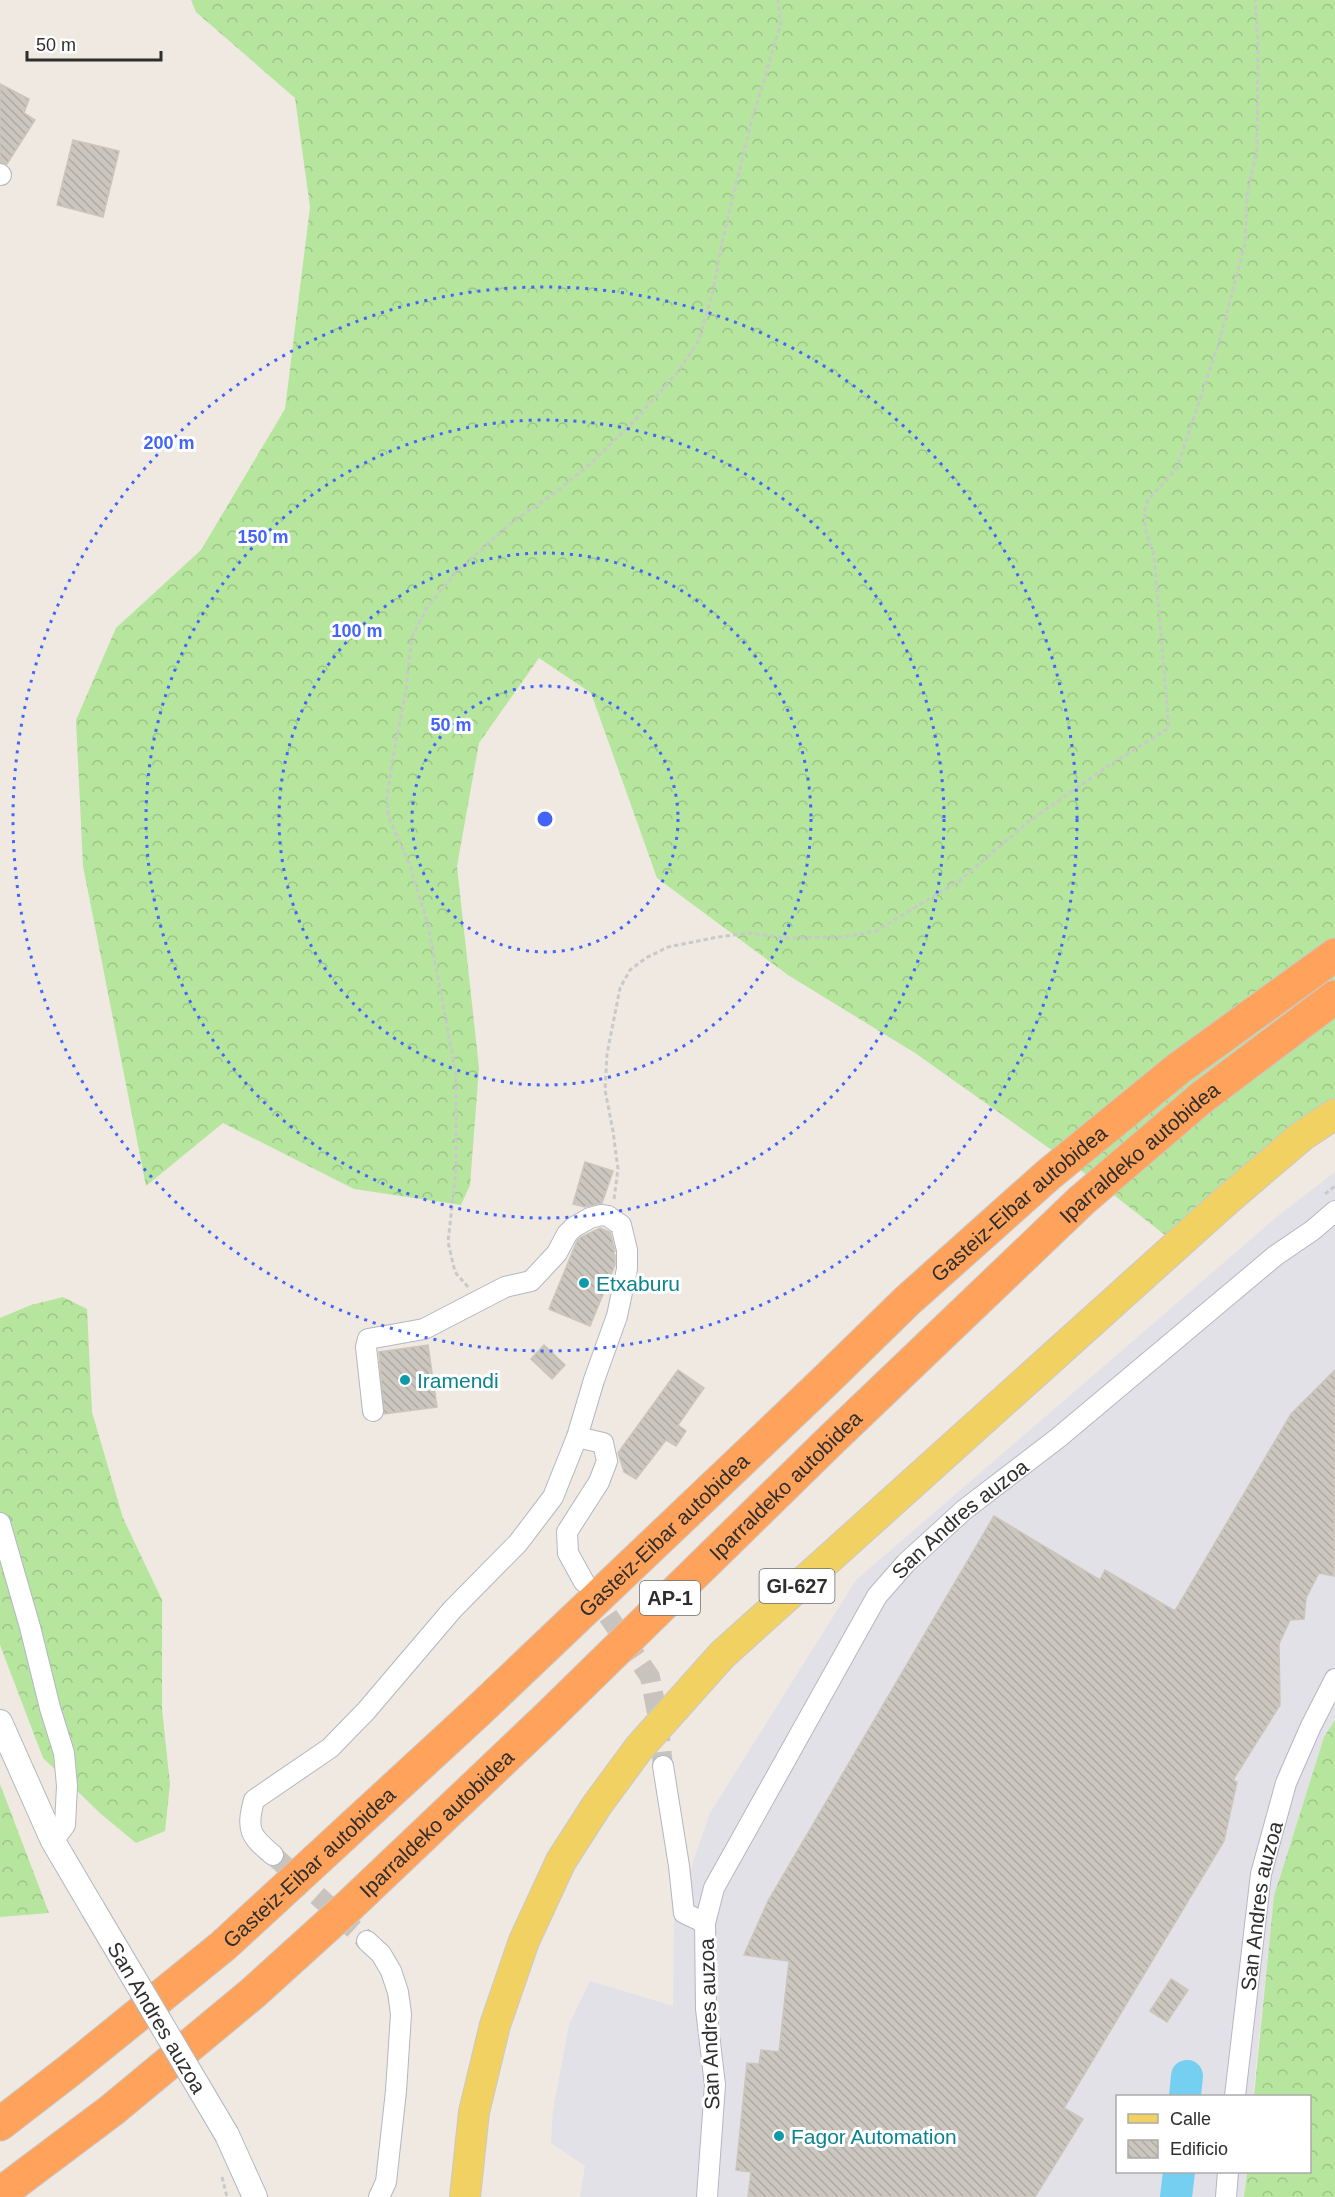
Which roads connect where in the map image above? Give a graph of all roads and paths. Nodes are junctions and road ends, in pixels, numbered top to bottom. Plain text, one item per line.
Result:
1 (778, 0) edge
2 (1255, 0) edge
3 (1335, 955) edge
4 (1335, 997) edge
5 (1335, 1114) edge
6 (1335, 1211) edge
7 (608, 1216) junction
8 (480, 1299) junction
9 (373, 1411) dead end
10 (578, 1437) junction
11 (0, 1523) edge
12 (584, 1582) tunnel mouth
13 (1335, 1679) edge
14 (0, 1722) edge
15 (663, 1766) tunnel mouth
16 (53, 1841) junction
17 (273, 1855) tunnel mouth
18 (705, 1923) junction
19 (367, 1941) tunnel mouth
20 (1235, 2095) edge
21 (0, 2124) edge
22 (1228, 2173) edge
23 (0, 2194) edge
24 (255, 2197) edge
25 (379, 2197) edge
26 (465, 2197) edge
27 (707, 2197) edge
28 (1226, 2197) edge

1 - 8 path
2 - 7 path
3 - 21 highway, Gasteiz-Eibar autobidea / AP-1
4 - 23 highway, Iparraldeko autobidea / AP-1
5 - 26 main road, GI-627
6 - 18 street, San Andres auzoa
7 - 8 street
7 - 10 street
8 - 9 street
10 - 12 street
10 - 17 street
11 - 16 street
13 - 20 street, San Andres auzoa
14 - 16 street, San Andres auzoa
15 - 18 street, San Andres auzoa
16 - 24 street, San Andres auzoa, bridge
18 - 27 street, San Andres auzoa
19 - 25 street
22 - 28 street

